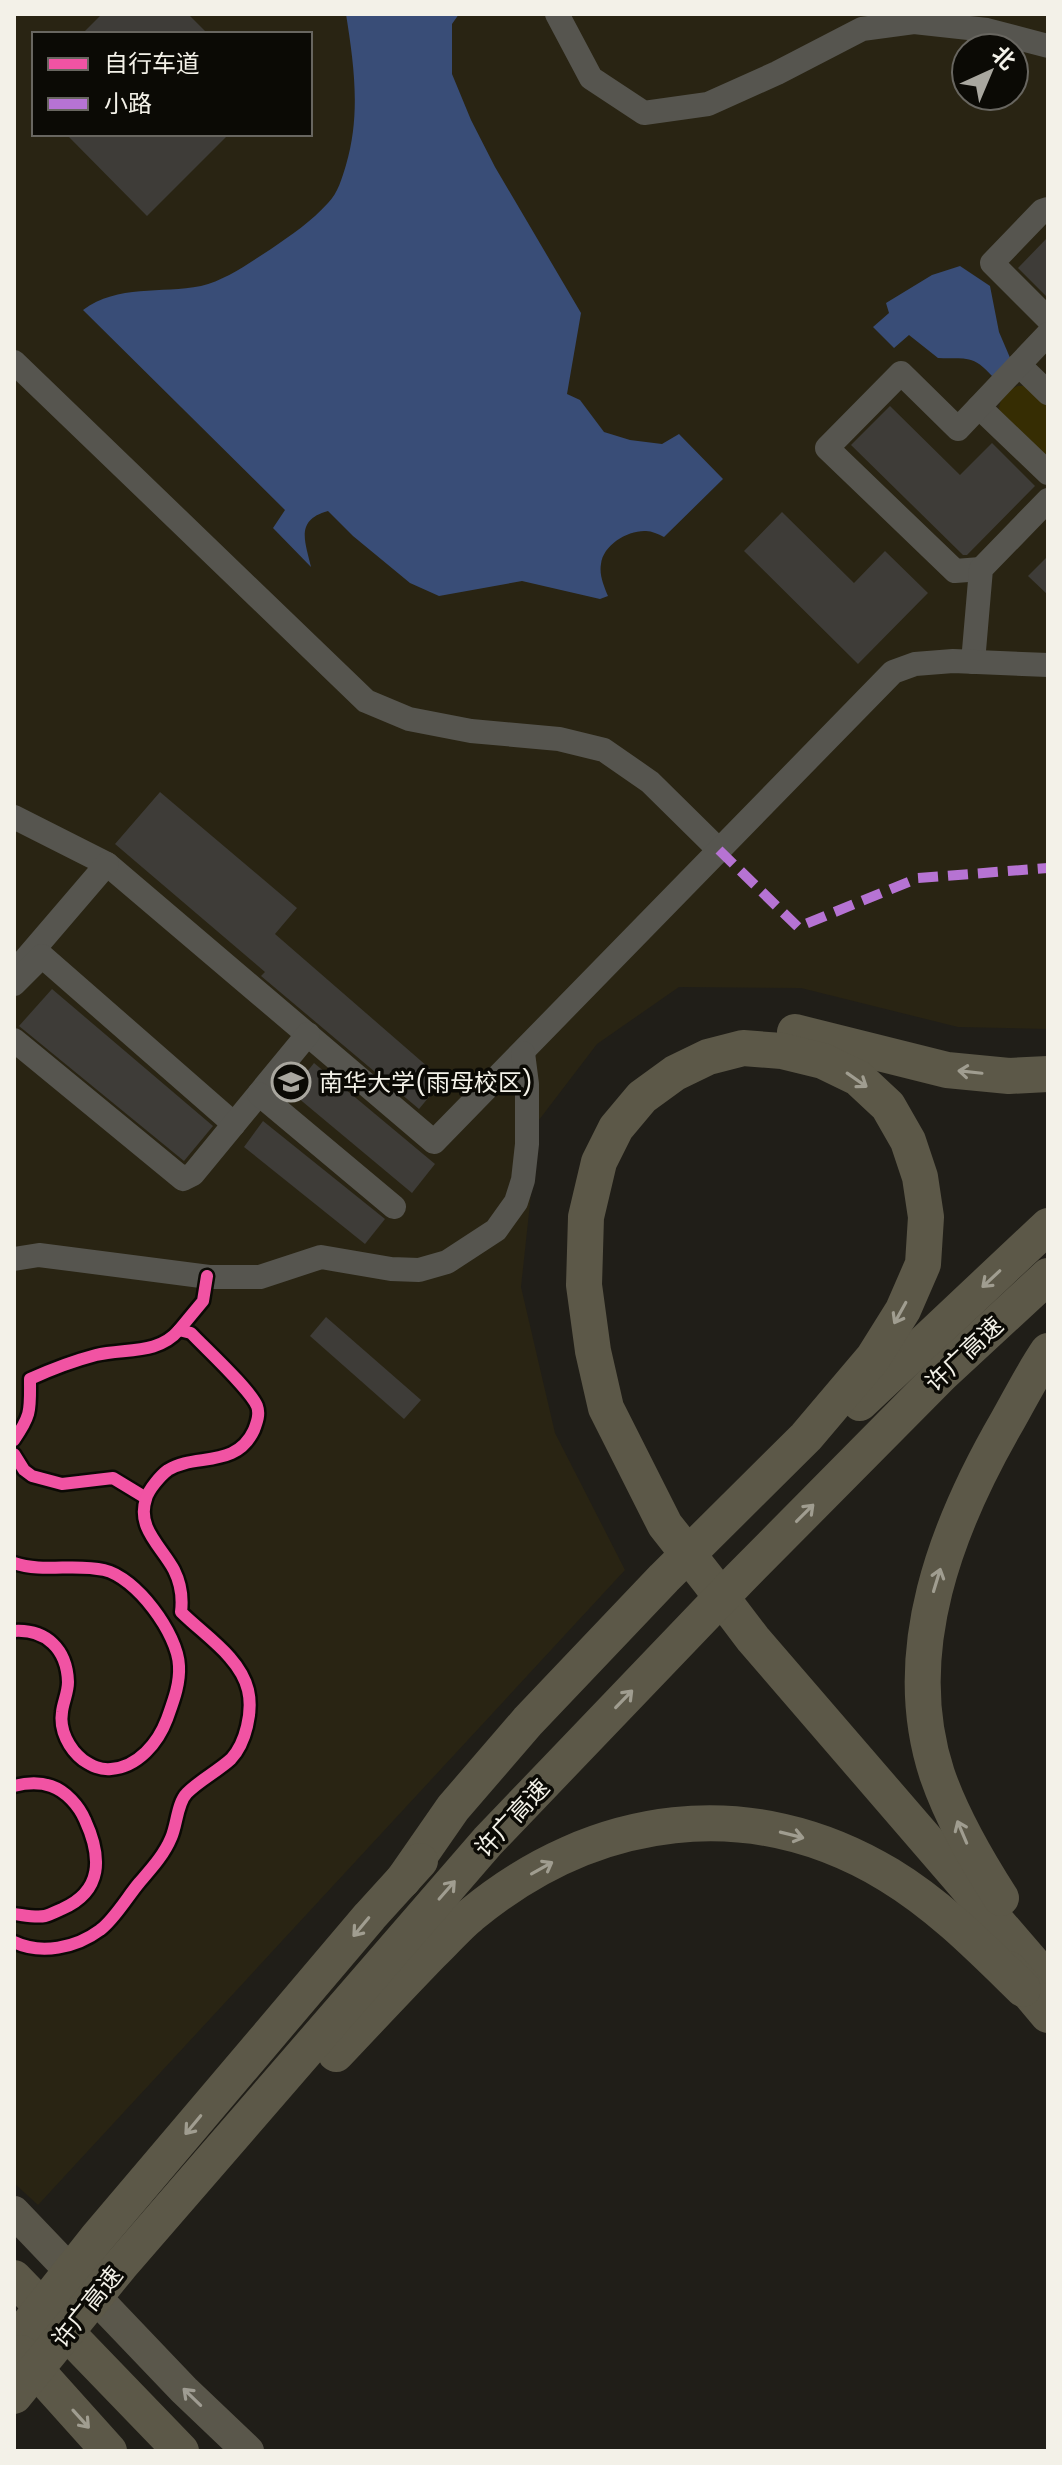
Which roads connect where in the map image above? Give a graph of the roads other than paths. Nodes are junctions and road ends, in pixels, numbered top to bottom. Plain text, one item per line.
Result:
1 (557, 14) edge
2 (1048, 46) edge
3 (1048, 209) edge
4 (1048, 319) edge
5 (1048, 334) edge
6 (14, 362) edge
7 (1019, 365) junction
8 (1048, 393) edge
9 (979, 407) junction
10 (1048, 473) edge
11 (1048, 500) edge
12 (981, 569) junction
13 (973, 662) junction
14 (1048, 665) edge
15 (14, 817) edge
16 (719, 850) junction
17 (107, 864) junction
18 (14, 971) edge
19 (14, 984) edge
20 (308, 1034) junction
21 (14, 1040) edge
22 (523, 1053) junction
23 (1048, 1074) edge
24 (259, 1094) junction
25 (234, 1124) junction
26 (394, 1207) dead end
27 (1048, 1226) edge
28 (14, 1259) edge
29 (1048, 1276) edge
30 (1048, 1351) edge
31 (659, 1531) junction
32 (403, 1880) junction
33 (1048, 1970) edge
34 (1045, 2000) edge
35 (14, 2212) edge
36 (126, 2272) junction
37 (14, 2278) edge
38 (14, 2345) edge
39 (14, 2396) edge
40 (14, 2420) edge
41 (109, 2451) edge
42 (181, 2451) edge
43 (248, 2451) edge

1 - 2 street
3 - 4 street
5 - 7 street
6 - 16 street
7 - 8 street
7 - 9 street
9 - 10 street
9 - 12 street
11 - 12 street
12 - 13 street
13 - 14 street
13 - 16 street
15 - 17 street
16 - 22 street
17 - 18 street
17 - 20 street
19 - 25 street
20 - 22 street
20 - 24 street
21 - 25 street
22 - 28 street
23 -> 31 highway
24 - 25 street
24 - 26 street
27 -> 32 highway, 许广高速
36 -> 29 highway, 许广高速
33 -> 30 highway
31 -> 32 highway
31 - 34 highway
32 -> 38 highway, 许广高速
36 -> 34 highway
43 -> 35 main road
36 - 39 highway, 许广高速
36 - 40 highway
37 - 42 highway
38 -> 41 highway

